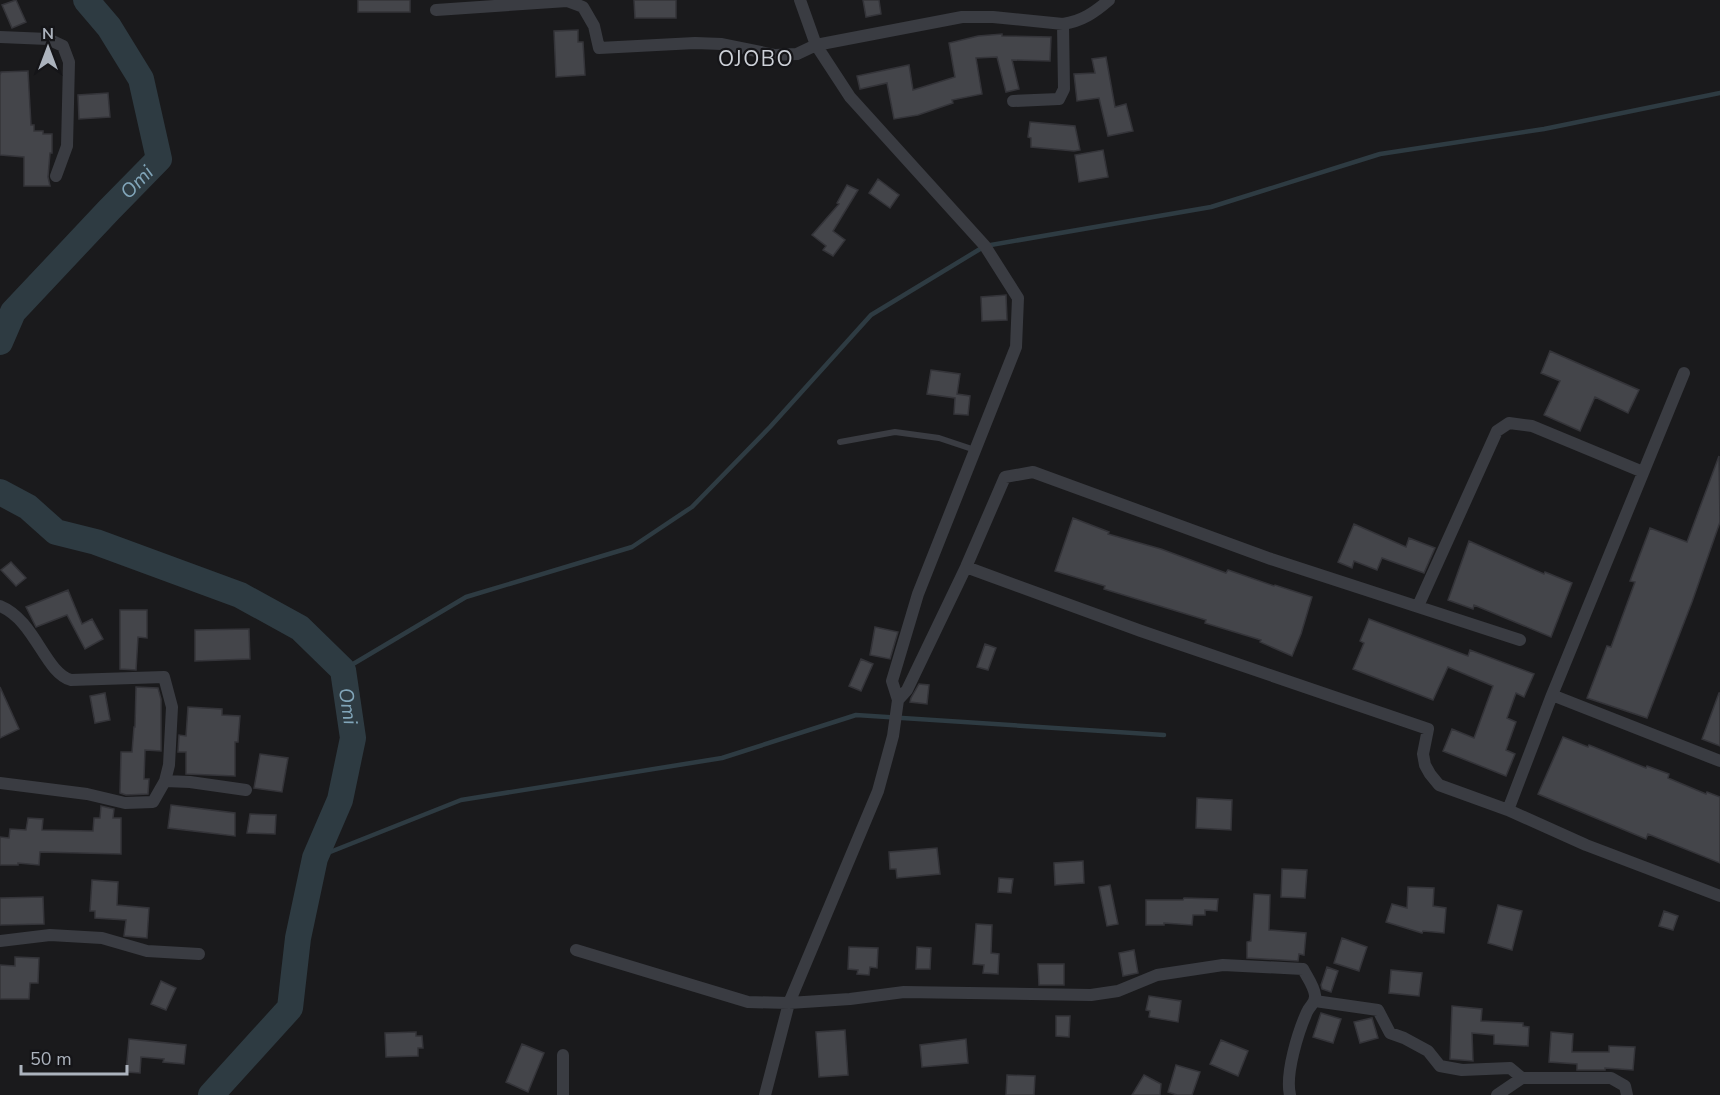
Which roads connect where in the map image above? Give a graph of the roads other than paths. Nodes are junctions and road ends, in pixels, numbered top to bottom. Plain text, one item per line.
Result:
1 (800, 0) edge
2 (1109, 0) edge
3 (436, 10) dead end
4 (1063, 24) junction
5 (0, 37) edge
6 (816, 45) junction
7 (1013, 101) dead end
8 (56, 176) dead end
9 (1684, 373) dead end
10 (840, 442) dead end
11 (975, 450) junction
12 (1643, 472) junction
13 (966, 567) junction
14 (0, 606) edge
15 (1418, 606) junction
16 (1520, 640) dead end
17 (1552, 695) junction
18 (898, 700) junction
19 (1720, 761) edge
20 (165, 781) junction
21 (0, 783) edge
22 (246, 790) dead end
23 (1508, 810) junction
24 (1720, 896) edge
25 (0, 941) edge
26 (576, 950) dead end
27 (199, 954) dead end
28 (1315, 1001) junction
29 (789, 1003) junction
30 (562, 1055) dead end
31 (1522, 1078) junction
32 (563, 1095) edge
33 (765, 1095) edge
34 (1290, 1095) edge
35 (1497, 1095) edge
36 (1628, 1095) edge

1 - 6 street
2 - 4 street
3 - 6 street
4 - 6 street
4 - 7 street
5 - 8 street
6 - 11 street
9 - 12 street
10 - 11 lane
11 - 18 street
12 - 15 street
12 - 17 street
13 - 15 street
13 - 18 street
13 - 23 street
14 - 20 street
15 - 16 street
17 - 19 street
17 - 23 street
18 - 29 street
20 - 21 street
20 - 22 street
23 - 24 street
25 - 27 street
26 - 29 street
28 - 29 street
28 - 31 street
28 - 34 street
29 - 33 street
30 - 32 street
31 - 35 street
31 - 36 street

